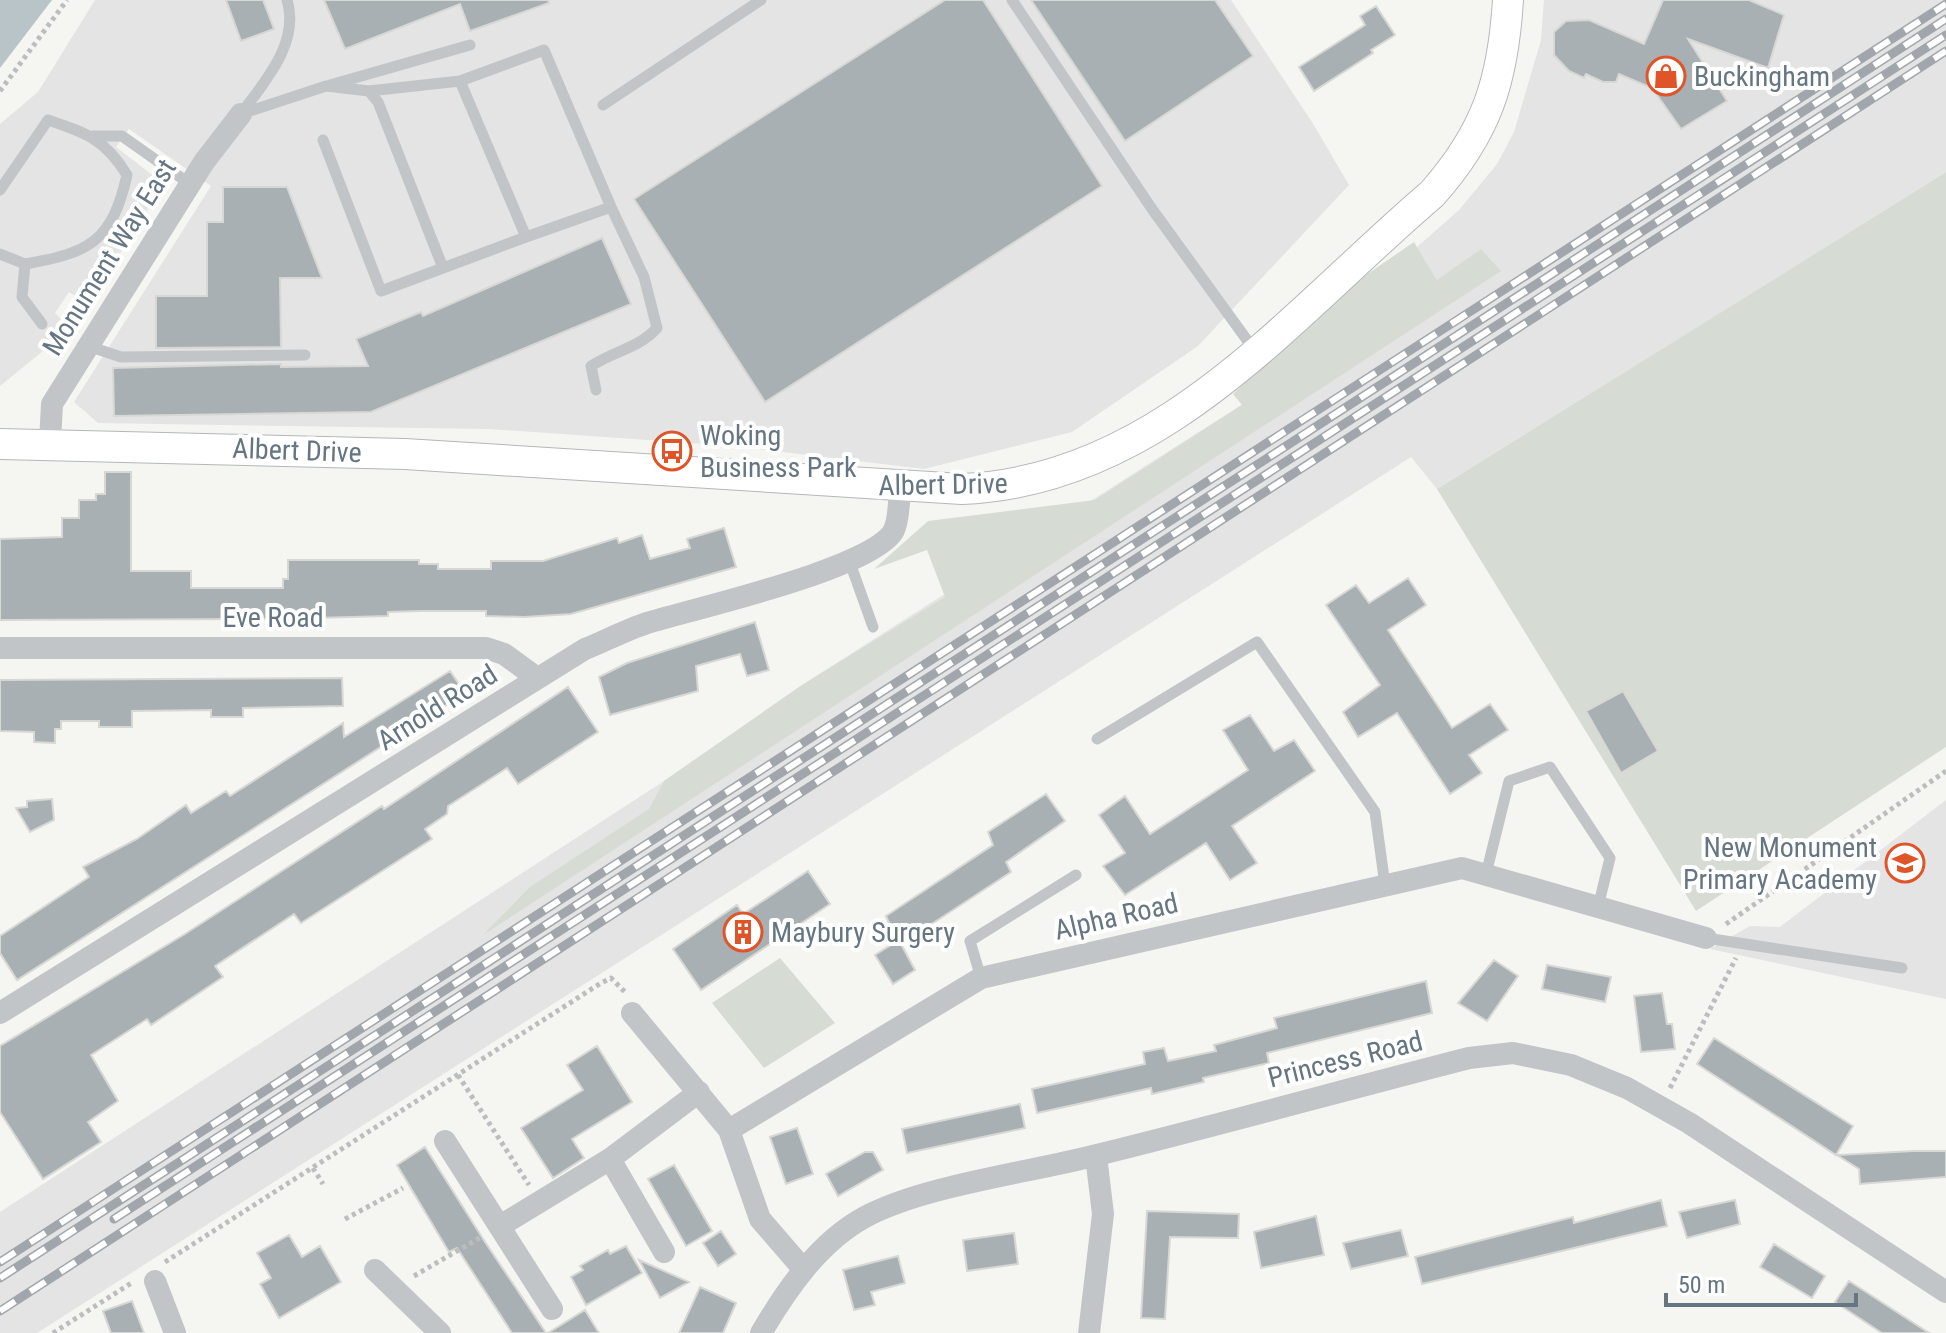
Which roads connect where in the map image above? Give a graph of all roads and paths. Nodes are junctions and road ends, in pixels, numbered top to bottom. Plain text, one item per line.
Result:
1 (67, 0) edge
2 (287, 0) edge
3 (761, 0) edge
4 (1012, 0) edge
5 (1508, 0) edge
6 (470, 45) dead end
7 (460, 81) junction
8 (326, 86) junction
9 (0, 91) edge
10 (369, 91) junction
11 (603, 105) dead end
12 (241, 114) junction
13 (93, 136) junction
14 (323, 140) dead end
15 (190, 184) junction
16 (0, 190) edge
17 (611, 207) junction
18 (526, 237) junction
19 (0, 254) edge
20 (25, 264) junction
21 (443, 268) junction
22 (42, 324) dead end
23 (88, 346) junction
24 (1258, 354) junction
25 (305, 355) dead end
26 (596, 390) dead end
27 (50, 442) junction
28 (0, 444) edge
29 (900, 488) junction
30 (849, 560) junction
31 (873, 627) dead end
32 (0, 648) edge
33 (537, 678) junction
34 (1097, 739) dead end
35 (1946, 771) edge
36 (1486, 874) junction
37 (1076, 875) dead end
38 (1385, 885) junction
39 (1598, 907) junction
40 (1706, 938) junction
41 (1737, 943) junction
42 (1902, 968) dead end
43 (981, 978) junction
44 (0, 1013) edge
45 (632, 1013) joint
46 (458, 1075) junction
47 (699, 1092) junction
48 (1661, 1107) junction
49 (729, 1130) junction
50 (445, 1141) dead end
51 (1096, 1156) junction
52 (610, 1159) junction
53 (312, 1168) junction
54 (323, 1184) dead end
55 (403, 1188) dead end
56 (540, 1203) junction
57 (345, 1219) dead end
58 (500, 1226) junction
59 (664, 1252) dead end
60 (375, 1270) dead end
61 (804, 1270) junction
62 (153, 1273) junction
63 (392, 1289) junction
64 (1946, 1292) edge
65 (552, 1309) dead end
66 (53, 1333) edge
67 (175, 1333) edge
68 (440, 1333) edge
69 (761, 1333) edge
70 (1089, 1333) edge

1 - 9 path
2 - 12 lane
3 - 11 lane
4 - 24 lane
5 - 24 street, Albert Drive
6 - 8 lane
7 - 10 lane
7 - 17 lane
7 - 18 lane
8 - 10 lane
8 - 12 lane
10 - 21 lane
12 - 15 street, Monument Way East
13 - 15 lane
13 - 16 lane
13 - 20 lane
14 - 21 lane
15 - 23 street, Monument Way East
17 - 18 lane
17 - 26 lane
18 - 21 lane
19 - 20 lane
20 - 22 lane
23 - 25 lane
23 - 27 street, Monument Way East
24 - 29 street, Albert Drive
27 - 28 street, Albert Drive
27 - 29 street, Albert Drive
29 - 30 street, Arnold Road
30 - 31 lane
30 - 33 street, Arnold Road
32 - 33 street, Eve Road
33 - 44 street, Arnold Road
34 - 38 lane
35 - 40 path
36 - 38 street, Alpha Road
36 - 39 street, Alpha Road
36 - 39 lane
37 - 43 lane
38 - 43 street, Alpha Road
39 - 40 street, Alpha Road
40 - 41 lane
41 - 42 lane
41 - 48 path
43 - 49 street, Alpha Road
45 - 46 path
45 - 47 street
46 - 53 path
46 - 56 path
47 - 49 street
47 - 52 street
48 - 51 street, Princess Road
48 - 64 street, Princess Road
49 - 61 street
50 - 58 street
51 - 61 street, Princess Road
51 - 70 street
52 - 56 street
52 - 59 street
53 - 54 path
53 - 62 path
55 - 57 path
56 - 58 street
58 - 63 path
58 - 65 street
60 - 63 street
61 - 69 street, Princess Road
62 - 66 path
62 - 67 street
63 - 68 street

